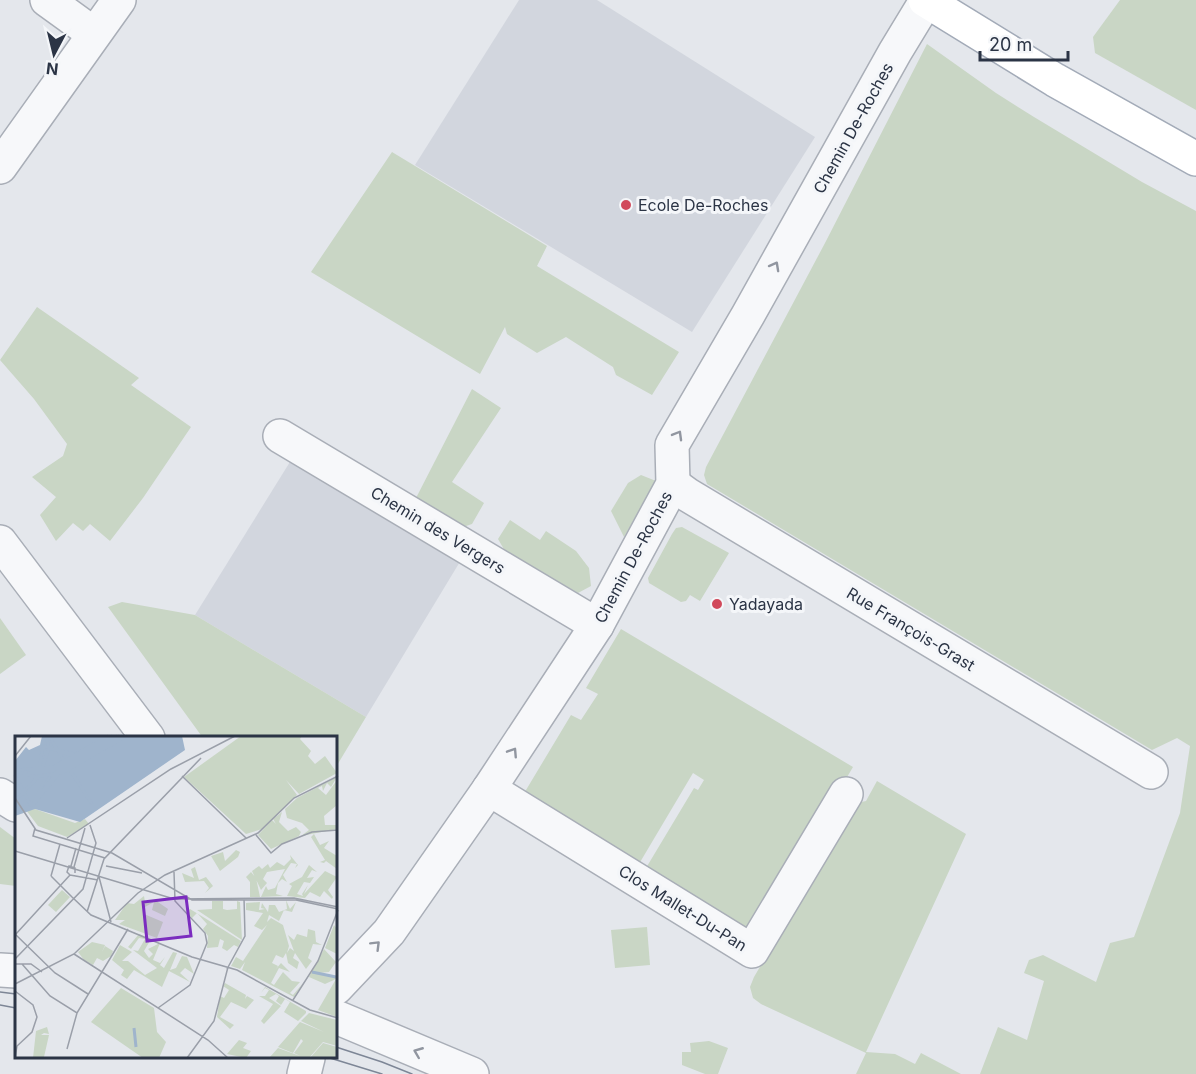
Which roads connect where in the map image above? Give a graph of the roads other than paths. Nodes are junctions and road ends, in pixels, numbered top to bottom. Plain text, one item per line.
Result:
1 (47, 0) edge
2 (119, 0) edge
3 (926, 0) edge
4 (94, 34) junction
5 (1196, 159) edge
6 (0, 167) edge
7 (280, 436) dead end
8 (673, 484) junction
9 (0, 542) edge
10 (597, 625) junction
11 (146, 736) edge
12 (1151, 772) dead end
13 (489, 789) junction
14 (846, 794) dead end
15 (0, 795) edge
16 (15, 805) edge
17 (0, 970) edge
18 (15, 971) edge
19 (338, 986) edge
20 (338, 1018) edge
21 (308, 1059) edge
22 (304, 1074) edge
23 (472, 1074) edge

1 - 4 street
2 - 4 street
3 - 5 main road
8 -> 3 street, Chemin De-Roches
4 - 6 street
7 - 10 street, Chemin des Vergers
8 - 10 street, Chemin De-Roches
8 - 12 street, Rue François-Grast
9 - 11 street
13 -> 10 street, Chemin De-Roches
13 - 14 street, Clos Mallet-Du-Pan
19 -> 13 street, Chemin De-Roches
15 - 16 street
17 - 18 street
23 -> 20 street
21 - 22 street

